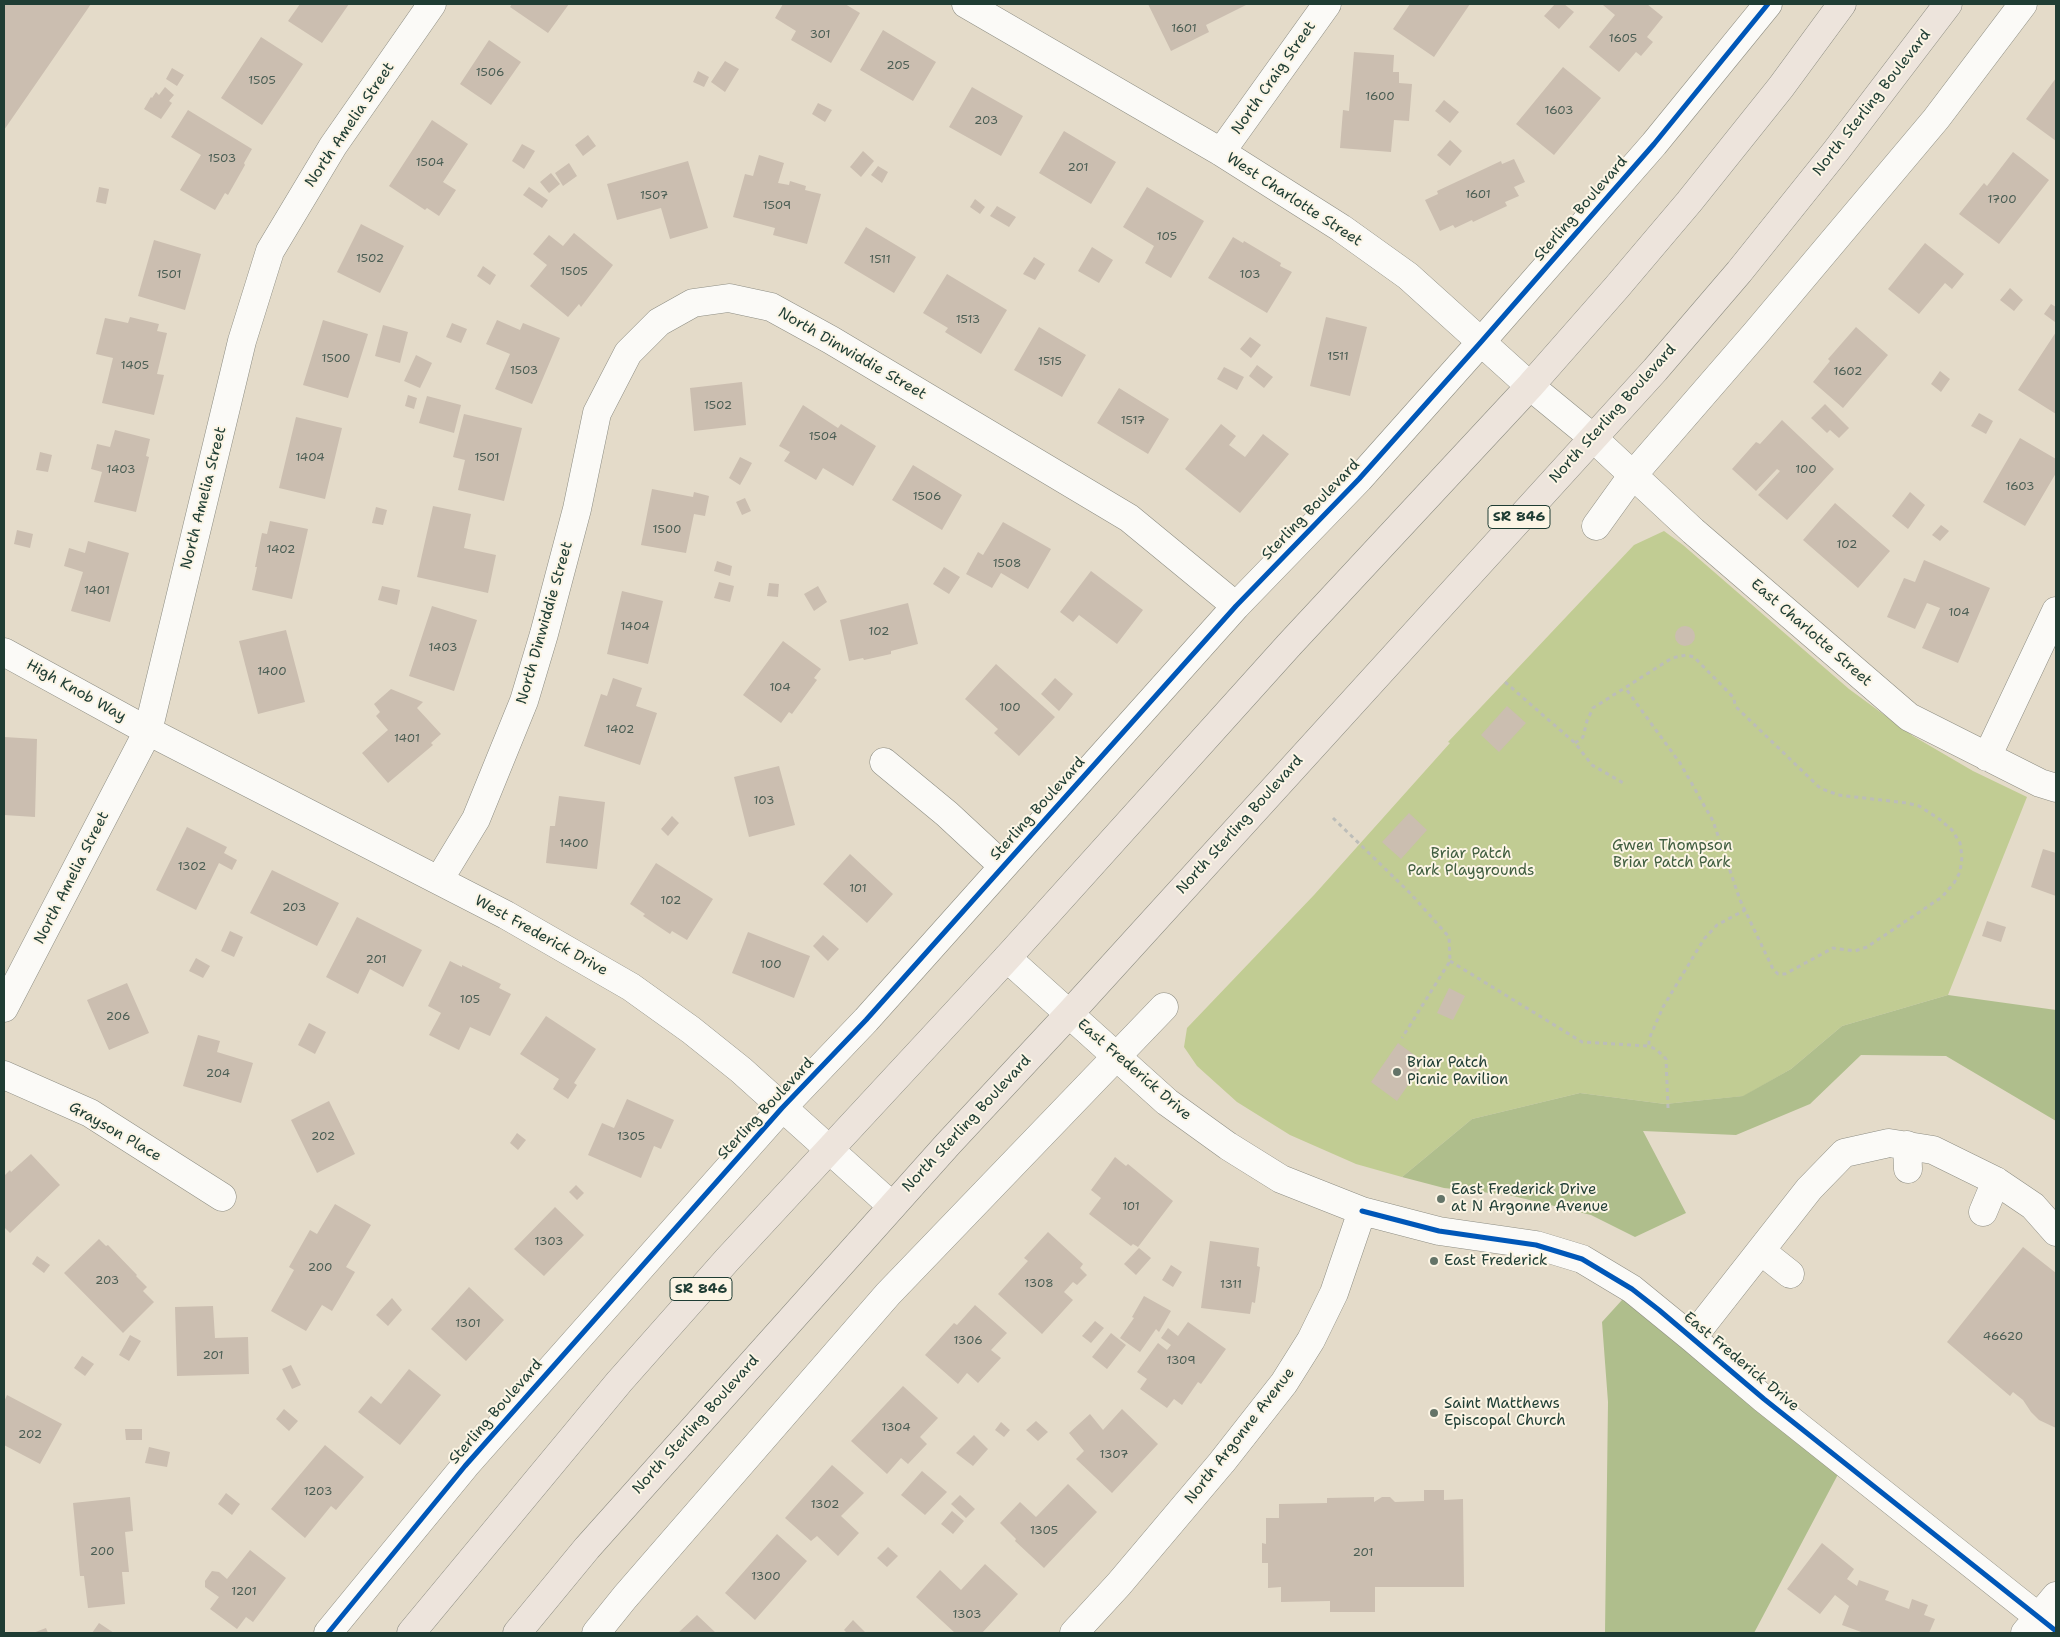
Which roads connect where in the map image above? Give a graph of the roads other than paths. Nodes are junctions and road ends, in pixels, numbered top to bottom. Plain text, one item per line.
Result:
1 (432, 4) edge
2 (966, 4) edge
3 (1327, 4) edge
4 (1768, 4) edge
5 (1842, 4) edge
6 (1948, 4) edge
7 (2023, 4) edge
8 (1221, 152) junction
9 (1481, 342) junction
10 (1530, 386) junction
11 (1592, 437) junction
12 (1632, 476) junction
13 (1596, 526) dead end
14 (1236, 606) junction
15 (2056, 611) edge
16 (4, 652) edge
17 (148, 731) junction
18 (1987, 757) junction
19 (884, 762) dead end
20 (2056, 788) edge
21 (1003, 866) junction
22 (439, 880) junction
23 (1007, 958) junction
24 (1164, 1007) dead end
25 (4, 1008) edge
26 (1070, 1013) junction
27 (1116, 1056) junction
28 (4, 1075) edge
29 (782, 1108) junction
30 (829, 1150) junction
31 (1996, 1181) junction
32 (222, 1197) dead end
33 (892, 1206) junction
34 (1362, 1212) junction
35 (1983, 1212) dead end
36 (2056, 1232) edge
37 (1761, 1251) junction
38 (1790, 1274) dead end
39 (1692, 1338) junction
40 (2056, 1596) edge
41 (2040, 1627) edge
42 (328, 1633) edge
43 (411, 1633) edge
44 (517, 1633) edge
45 (596, 1633) edge
46 (1074, 1633) edge

1 - 17 street, North Amelia Street
2 - 8 street, West Charlotte Street
3 - 8 street, North Craig Street
4 - 9 street, Sterling Boulevard
5 - 10 main road, SR 846
6 - 11 main road, North Sterling Boulevard / SR 846
7 - 12 street
8 - 9 street, West Charlotte Street
9 - 10 street, West Charlotte Street
9 - 14 street, Sterling Boulevard
10 - 11 street, West Charlotte Street
10 - 23 main road, SR 846
11 - 12 street, East Charlotte Street
11 - 26 main road, North Sterling Boulevard / SR 846
12 - 13 street
12 - 18 street, East Charlotte Street
14 - 21 street, Sterling Boulevard
14 - 22 street, North Dinwiddie Street
15 - 18 street
16 - 17 street, High Knob Way
17 - 22 street, West Frederick Drive
17 - 25 street, North Amelia Street
18 - 20 street, East Charlotte Street
19 - 21 street
21 - 29 street, Sterling Boulevard
22 - 29 street, West Frederick Drive
23 - 26 street, East Frederick Drive
23 - 30 main road, SR 846
24 - 27 street
26 - 27 street, East Frederick Drive
26 - 33 main road, North Sterling Boulevard / SR 846
27 - 34 street, East Frederick Drive
27 - 45 street
28 - 32 street, Grayson Place
29 - 30 street, West Frederick Drive
29 - 42 street, Sterling Boulevard
30 - 33 street, West Frederick Drive
30 - 43 main road, SR 846
31 - 35 street
31 - 36 street
31 - 37 street
33 - 44 main road, North Sterling Boulevard / SR 846
34 - 39 street, East Frederick Drive
34 - 46 street, North Argonne Avenue
37 - 38 street
37 - 39 street
39 - 41 street, East Frederick Drive
40 - 41 street

